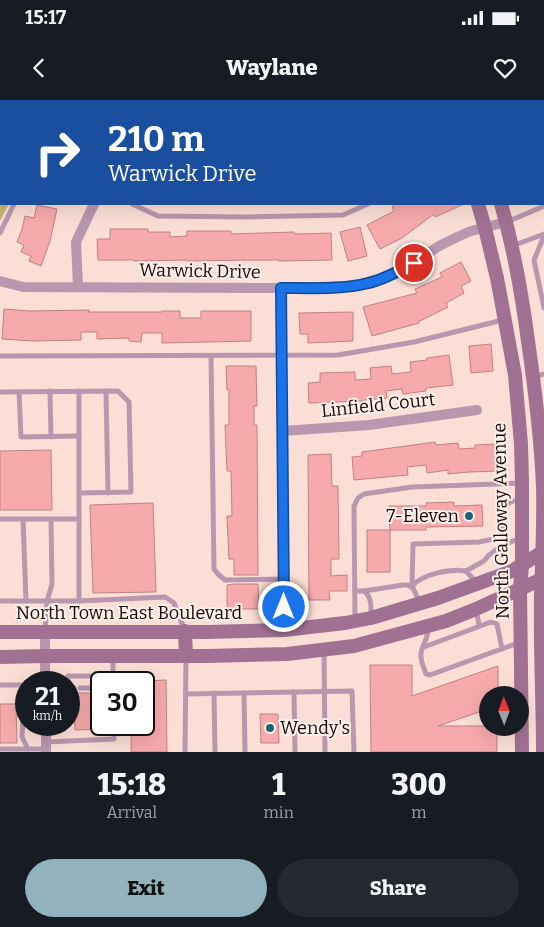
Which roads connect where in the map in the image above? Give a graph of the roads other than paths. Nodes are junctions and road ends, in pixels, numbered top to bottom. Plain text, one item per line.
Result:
1 (14, 205) edge
2 (94, 205) edge
3 (134, 205) edge
4 (366, 205) edge
5 (478, 205) edge
6 (501, 205) edge
7 (544, 206) edge
8 (506, 222) junction
9 (485, 228) junction
10 (0, 233) edge
11 (544, 235) edge
12 (512, 247) junction
13 (0, 281) edge
14 (78, 286) junction
15 (281, 288) junction
16 (544, 308) edge
17 (504, 320) junction
18 (0, 356) edge
19 (211, 356) junction
20 (282, 356) junction
21 (539, 376) edge
22 (515, 380) junction
23 (50, 391) junction
24 (78, 391) junction
25 (106, 391) junction
26 (0, 392) edge
27 (19, 392) junction
28 (477, 410) dead end
29 (283, 431) junction
30 (51, 436) junction
31 (79, 436) junction
32 (522, 484) junction
33 (79, 493) junction
34 (108, 493) junction
35 (522, 498) junction
36 (79, 518) junction
37 (0, 519) edge
38 (23, 519) junction
39 (51, 519) junction
40 (503, 537) junction
41 (522, 538) junction
42 (503, 545) junction
43 (544, 552) edge
44 (522, 566) junction
45 (466, 571) junction
46 (284, 579) junction
47 (543, 579) edge
48 (478, 584) junction
49 (412, 586) junction
50 (520, 588) junction
51 (354, 591) junction
52 (364, 591) junction
53 (0, 601) edge
54 (26, 601) junction
55 (47, 601) junction
56 (79, 601) junction
57 (420, 604) junction
58 (476, 609) junction
59 (543, 609) edge
60 (371, 618) junction
61 (355, 621) junction
62 (479, 625) junction
63 (426, 626) junction
64 (284, 630) junction
65 (186, 631) junction
66 (0, 632) edge
67 (45, 632) junction
68 (377, 640) junction
69 (521, 642) junction
70 (424, 647) junction
71 (502, 649) junction
72 (324, 650) junction
73 (45, 656) junction
74 (113, 656) junction
75 (186, 656) junction
76 (0, 657) edge
77 (46, 671) edge
78 (113, 671) edge
79 (543, 677) edge
80 (0, 685) edge
81 (15, 685) edge
82 (80, 688) dead end
83 (90, 688) edge
84 (324, 691) junction
85 (294, 692) junction
86 (214, 693) junction
87 (244, 693) junction
88 (186, 694) junction
89 (22, 736) edge
90 (114, 736) edge
91 (46, 747) edge
92 (28, 749) junction
93 (0, 750) edge
94 (185, 752) edge
95 (215, 752) edge
96 (245, 752) edge
97 (295, 752) edge
98 (325, 752) edge
99 (354, 752) edge
100 (522, 752) edge
101 (543, 752) edge

1 - 10 lane
2 - 14 street
3 - 4 lane
5 - 9 main road, North Galloway Avenue
6 - 8 main road
7 - 8 lane
8 - 9 street, Warwick Drive
8 - 12 main road
9 - 15 street, Warwick Drive
9 - 17 main road, North Galloway Avenue
11 - 12 lane
11 - 16 lane
12 - 21 main road
13 - 14 street, Warwick Drive
14 - 15 street, Warwick Drive
15 - 20 street
17 - 20 lane
17 - 22 main road, North Galloway Avenue
18 - 19 lane
19 - 20 lane
19 - 46 lane
20 - 29 street
21 - 22 main road
21 - 43 main road
22 - 32 main road, North Galloway Avenue
23 - 24 lane
23 - 27 lane
23 - 30 lane
24 - 25 lane
24 - 31 lane
25 - 34 lane
25 - 34 lane
26 - 27 lane
27 - 30 lane
28 - 29 street, Linfield Court
29 - 46 street
30 - 31 lane
31 - 33 lane
32 - 35 main road, North Galloway Avenue
32 - 51 lane
33 - 34 lane
33 - 36 lane
35 - 40 lane
35 - 41 main road, North Galloway Avenue
36 - 39 lane
36 - 56 lane
37 - 38 lane
38 - 39 lane
38 - 54 lane
39 - 55 lane
40 - 42 lane
40 - 49 lane
41 - 42 lane
41 - 44 main road, North Galloway Avenue
42 - 45 lane
43 - 44 main road, North Town East Boulevard
43 - 47 main road
44 - 48 main road, North Town East Boulevard
44 - 50 main road, North Galloway Avenue
45 - 48 lane
45 - 49 lane
46 - 64 street
47 - 50 main road
47 - 59 main road
48 - 57 main road, North Town East Boulevard
49 - 52 lane
49 - 57 lane
50 - 58 main road
50 - 69 main road, North Galloway Avenue
51 - 52 lane
51 - 61 lane
52 - 60 lane
53 - 54 lane
54 - 55 lane
55 - 56 lane
55 - 67 lane
56 - 65 lane
57 - 60 main road, North Town East Boulevard
58 - 62 lane
58 - 63 main road
59 - 79 main road
60 - 61 main road, North Town East Boulevard
60 - 68 main road
61 - 64 main road, North Town East Boulevard
62 - 70 lane
62 - 71 lane
63 - 68 main road
63 - 70 lane
64 - 65 main road, North Town East Boulevard
65 - 67 main road, North Town East Boulevard
65 - 75 main road
66 - 67 main road, North Town East Boulevard
67 - 73 street
68 - 72 main road
69 - 71 lane
69 - 100 main road, North Galloway Avenue
70 - 71 lane
72 - 75 main road
72 - 84 lane
73 - 74 main road
73 - 76 main road
73 - 77 street
74 - 75 main road
74 - 78 lane
75 - 88 lane
79 - 101 main road
80 - 81 lane
82 - 83 lane
84 - 85 lane
84 - 98 lane
84 - 99 lane
85 - 87 lane
85 - 97 lane
86 - 87 lane
86 - 88 lane
86 - 95 lane
87 - 96 lane
88 - 94 lane
89 - 92 lane
90 - 91 lane
91 - 92 lane
92 - 93 lane

